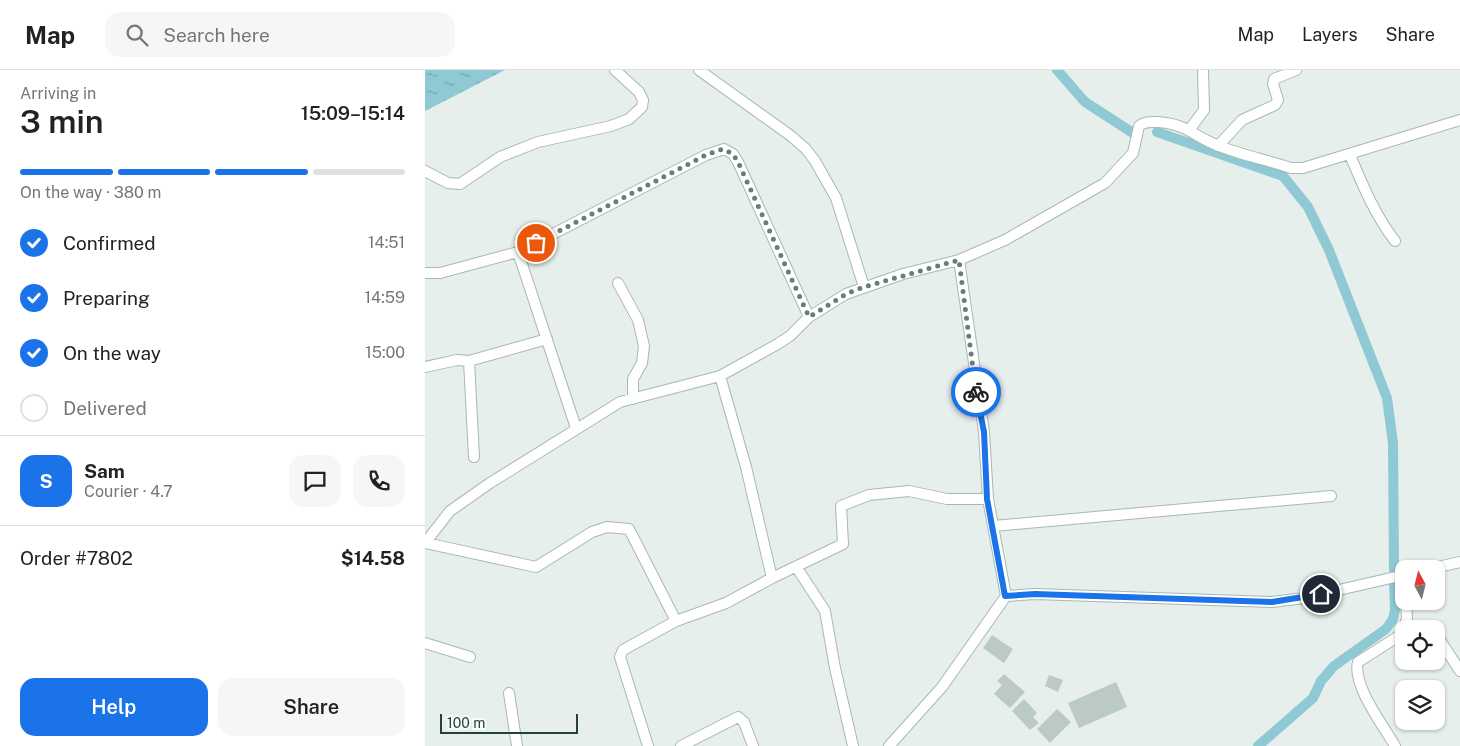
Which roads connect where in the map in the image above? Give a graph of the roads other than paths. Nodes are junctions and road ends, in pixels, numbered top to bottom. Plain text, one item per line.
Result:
1 (615, 70) edge
2 (699, 70) edge
3 (1203, 70) edge
4 (1296, 70) edge
5 (1460, 120) edge
6 (1190, 129) junction
7 (1217, 146) junction
8 (1350, 155) junction
9 (425, 171) edge
10 (1395, 242) dead end
11 (518, 252) junction
12 (959, 260) junction
13 (425, 273) edge
14 (618, 283) dead end
15 (864, 287) junction
16 (809, 317) junction
17 (547, 339) junction
18 (469, 360) junction
19 (425, 367) edge
20 (720, 376) junction
21 (633, 398) junction
22 (576, 428) junction
23 (474, 457) dead end
24 (1331, 496) dead end
25 (987, 499) junction
26 (993, 526) junction
27 (425, 543) edge
28 (1460, 562) edge
29 (1445, 565) edge
30 (797, 568) junction
31 (1395, 577) edge
32 (772, 578) junction
33 (1005, 596) junction
34 (676, 621) junction
35 (1395, 639) edge
36 (425, 643) edge
37 (1445, 648) edge
38 (470, 657) dead end
39 (1460, 671) edge
40 (509, 693) dead end
41 (517, 746) edge
42 (648, 746) edge
43 (681, 746) edge
44 (753, 746) edge
45 (853, 746) edge
46 (889, 746) edge
47 (1395, 746) edge

1 - 9 street
2 - 15 street
3 - 6 street
4 - 7 street
5 - 8 street
6 - 7 street
6 - 12 street
7 - 8 street
8 - 10 street
11 - 13 street
11 - 16 street
11 - 17 street
12 - 15 street
12 - 25 street
14 - 21 street
15 - 16 street
16 - 20 street
17 - 18 street
17 - 22 street
18 - 19 street
18 - 23 street
20 - 21 street
20 - 32 street
21 - 22 street
22 - 27 street
24 - 26 street
25 - 26 street
25 - 30 street
26 - 33 street
27 - 34 street
28 - 29 street
30 - 32 street
30 - 45 street
31 - 33 street
32 - 34 street
33 - 46 street
34 - 42 street
35 - 47 street
36 - 38 street
37 - 39 street
40 - 41 street
43 - 44 street

